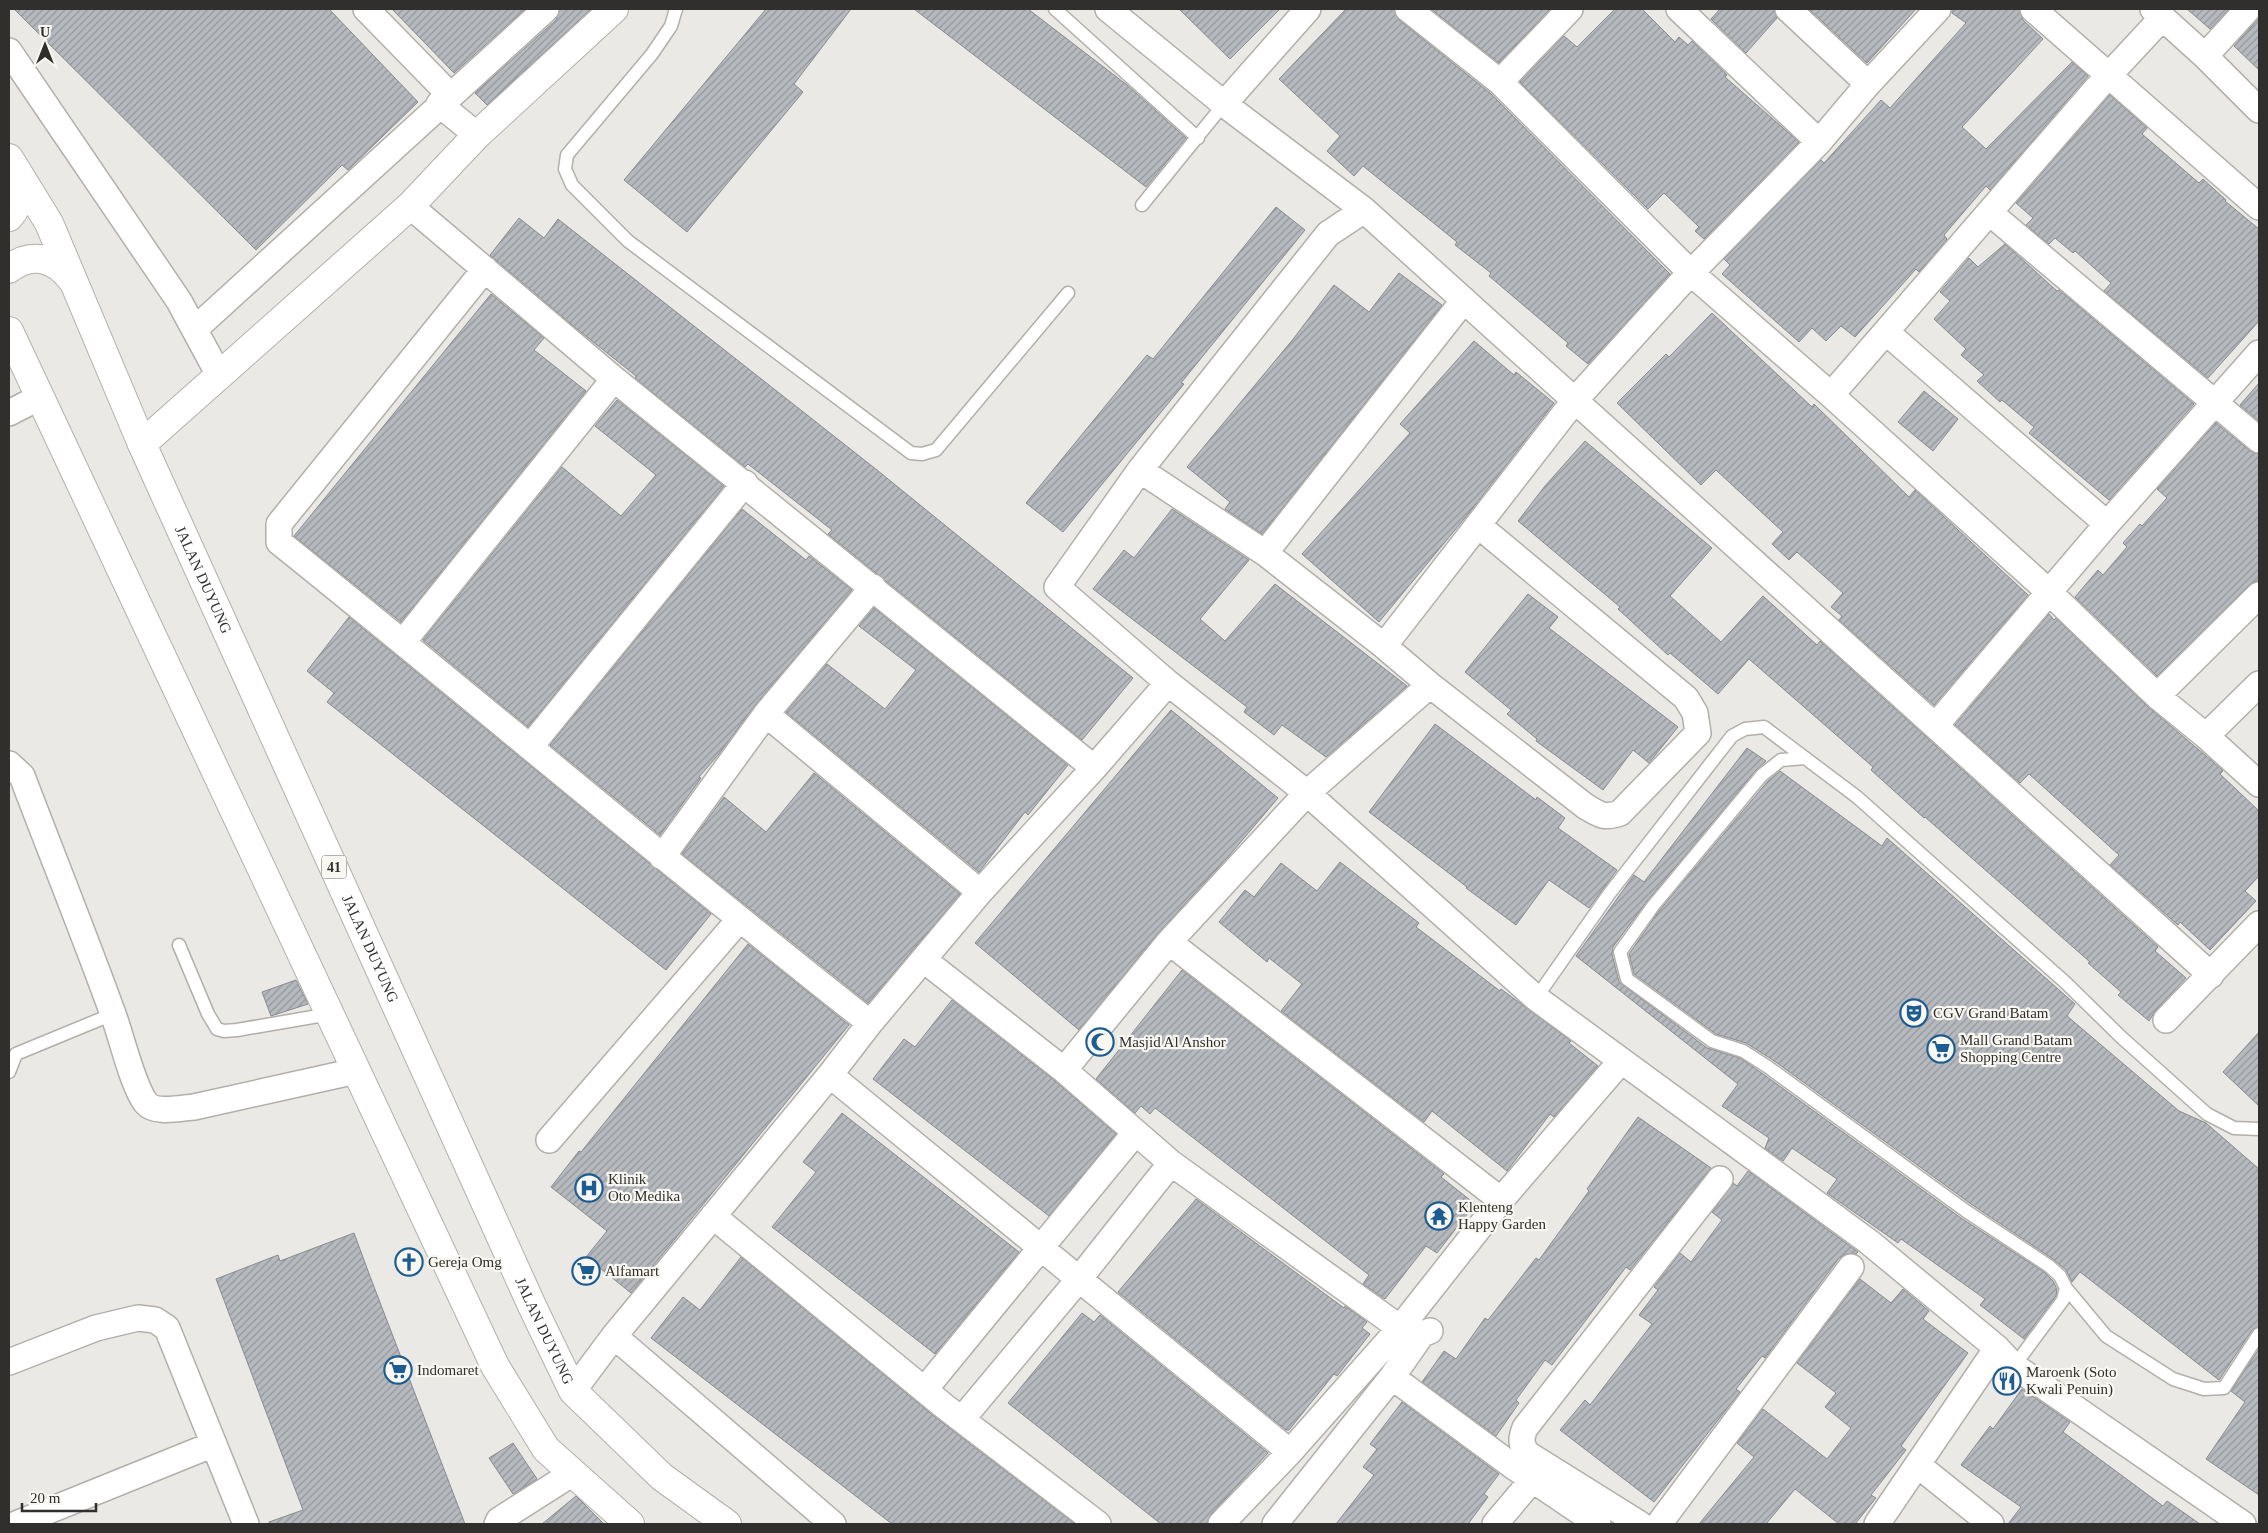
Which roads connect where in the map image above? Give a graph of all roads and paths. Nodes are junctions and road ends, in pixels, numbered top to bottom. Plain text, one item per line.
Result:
1 (366, 9) edge
2 (546, 9) edge
3 (614, 9) edge
4 (676, 9) edge
5 (1055, 9) edge
6 (1108, 9) edge
7 (1308, 9) edge
8 (1408, 9) edge
9 (1570, 9) edge
10 (1679, 9) edge
11 (1788, 9) edge
12 (1938, 9) edge
13 (2033, 9) edge
14 (2248, 9) edge
15 (2155, 20) edge
16 (9, 51) edge
17 (2205, 56) junction
18 (2112, 72) junction
19 (1500, 82) junction
20 (1868, 84) junction
21 (444, 100) junction
22 (1224, 104) junction
23 (2259, 110) edge
24 (477, 136) junction
25 (1198, 138) junction
26 (1819, 142) junction
27 (12, 163) edge
28 (1142, 204) dead end
29 (410, 206) junction
30 (2259, 207) edge
31 (1364, 210) junction
32 (1990, 213) junction
33 (9, 217) edge
34 (9, 269) edge
35 (485, 269) junction
36 (1691, 273) junction
37 (71, 279) junction
38 (1068, 293) dead end
39 (1464, 300) junction
40 (195, 329) junction
41 (9, 332) edge
42 (1886, 332) junction
43 (2259, 353) edge
44 (219, 375) junction
45 (614, 379) junction
46 (1831, 394) junction
47 (40, 397) junction
48 (1575, 400) junction
49 (2216, 403) junction
50 (9, 413) edge
51 (2259, 440) edge
52 (142, 444) junction
53 (1140, 470) junction
54 (746, 483) junction
55 (2107, 524) junction
56 (1479, 526) junction
57 (1265, 554) junction
58 (873, 587) junction
59 (2049, 592) junction
60 (2259, 595) edge
61 (403, 642) junction
62 (1384, 646) junction
63 (1168, 684) junction
64 (2259, 684) edge
65 (1430, 686) junction
66 (2157, 696) junction
67 (766, 714) junction
68 (1936, 725) junction
69 (2206, 736) junction
70 (530, 747) junction
71 (1806, 758) junction
72 (9, 764) edge
73 (1094, 768) junction
74 (2259, 784) edge
75 (1306, 793) junction
76 (662, 857) junction
77 (980, 892) junction
78 (739, 920) junction
79 (2259, 924) edge
80 (1169, 942) junction
81 (179, 945) dead end
82 (924, 960) junction
83 (2211, 975) junction
84 (1536, 998) junction
85 (113, 1014) junction
86 (330, 1014) junction
87 (2166, 1020) dead end
88 (870, 1023) junction
89 (1621, 1061) junction
90 (1064, 1070) junction
91 (356, 1071) junction
92 (9, 1072) edge
93 (830, 1074) junction
94 (2259, 1128) edge
95 (1135, 1133) junction
96 (549, 1140) dead end
97 (1171, 1163) junction
98 (1720, 1179) dead end
99 (1502, 1200) junction
100 (713, 1216) junction
101 (1041, 1248) junction
102 (1851, 1267) dead end
103 (1079, 1279) junction
104 (2066, 1288) junction
105 (1400, 1328) junction
106 (1430, 1331) dead end
107 (2259, 1334) edge
108 (614, 1336) junction
109 (1997, 1348) junction
110 (9, 1362) edge
111 (2014, 1366) junction
112 (1392, 1377) junction
113 (925, 1389) junction
114 (573, 1391) junction
115 (962, 1419) junction
116 (214, 1444) junction
117 (1290, 1452) junction
118 (1919, 1466) junction
119 (573, 1473) junction
120 (1533, 1479) junction
121 (2229, 1520) edge
122 (16, 1524) edge
123 (246, 1524) edge
124 (497, 1524) edge
125 (630, 1524) edge
126 (728, 1524) edge
127 (834, 1524) edge
128 (1098, 1524) edge
129 (1221, 1524) edge
130 (1275, 1524) edge
131 (1496, 1524) edge
132 (1598, 1524) edge
133 (1640, 1524) edge
134 (1660, 1524) edge
135 (1877, 1524) edge
136 (1991, 1524) edge

1 - 21 street
2 - 21 street
3 - 24 main road
4 - 38 lane
5 - 25 lane
6 - 22 street
7 - 22 street
8 - 19 street
9 - 19 street
10 - 26 street
11 - 20 street
12 - 20 street
13 - 18 street
14 - 17 street
15 - 17 street
15 - 18 street
16 - 40 street
17 - 23 street
18 - 30 street
18 - 32 street
19 - 36 street
20 - 26 street
21 - 24 street
21 - 40 street
22 - 25 lane
22 - 31 street
24 - 29 main road
25 - 28 lane
26 - 36 street
27 - 33 main road
27 - 37 main road, JALAN DUYUNG / 41
29 - 35 street
29 - 44 main road
31 - 39 street
31 - 53 street
32 - 42 street
32 - 49 street
34 - 37 main road
35 - 45 street
35 - 61 street
36 - 46 street
36 - 48 street
37 - 52 main road, JALAN DUYUNG / 41
39 - 48 street
39 - 57 street
40 - 44 street
41 - 47 main road
42 - 46 street
42 - 55 street
43 - 49 street
44 - 52 main road
45 - 54 street
45 - 61 street
46 - 59 street
47 - 50 street
47 - 86 main road
48 - 56 street
48 - 68 street
49 - 51 street
49 - 55 street
52 - 114 main road, JALAN DUYUNG / 41
53 - 57 street
53 - 63 street
54 - 58 street
54 - 70 street
55 - 59 street
56 - 62 street
56 - 65 street
57 - 62 street
58 - 67 street
58 - 73 street
59 - 66 street
59 - 68 street
60 - 66 street
61 - 70 street
62 - 65 street
63 - 73 street
63 - 75 street
64 - 69 street
65 - 75 street
66 - 69 street
67 - 76 street
67 - 77 street
68 - 83 street
69 - 74 street
70 - 76 street
71 - 84 lane
71 - 94 lane
71 - 104 lane
72 - 85 street
73 - 77 street
75 - 80 street
75 - 84 street
76 - 78 street
77 - 82 street
78 - 88 street
78 - 96 street
79 - 83 street
80 - 90 street
80 - 99 street
81 - 86 lane
82 - 88 street
82 - 90 street
83 - 87 street
84 - 89 street
85 - 91 street
85 - 92 lane
86 - 91 main road
88 - 93 street
89 - 99 street
89 - 109 street
90 - 95 street
91 - 119 main road
93 - 100 street
93 - 101 street
95 - 97 street
95 - 101 street
97 - 103 street
97 - 105 street
98 - 133 street
99 - 105 street
100 - 108 street
100 - 113 street
101 - 103 street
101 - 113 street
102 - 134 street
103 - 115 street
103 - 117 street
104 - 107 lane
104 - 111 lane
105 - 117 street
106 - 112 street
108 - 114 street
108 - 127 street
109 - 111 street
109 - 118 street
110 - 116 street
111 - 121 street
112 - 120 street
112 - 130 street
113 - 115 street
114 - 126 main road, JALAN DUYUNG / 41
115 - 128 street
116 - 122 street
116 - 123 street
117 - 129 street
118 - 135 street
118 - 136 street
119 - 124 street
119 - 125 main road
120 - 131 street
120 - 132 street

